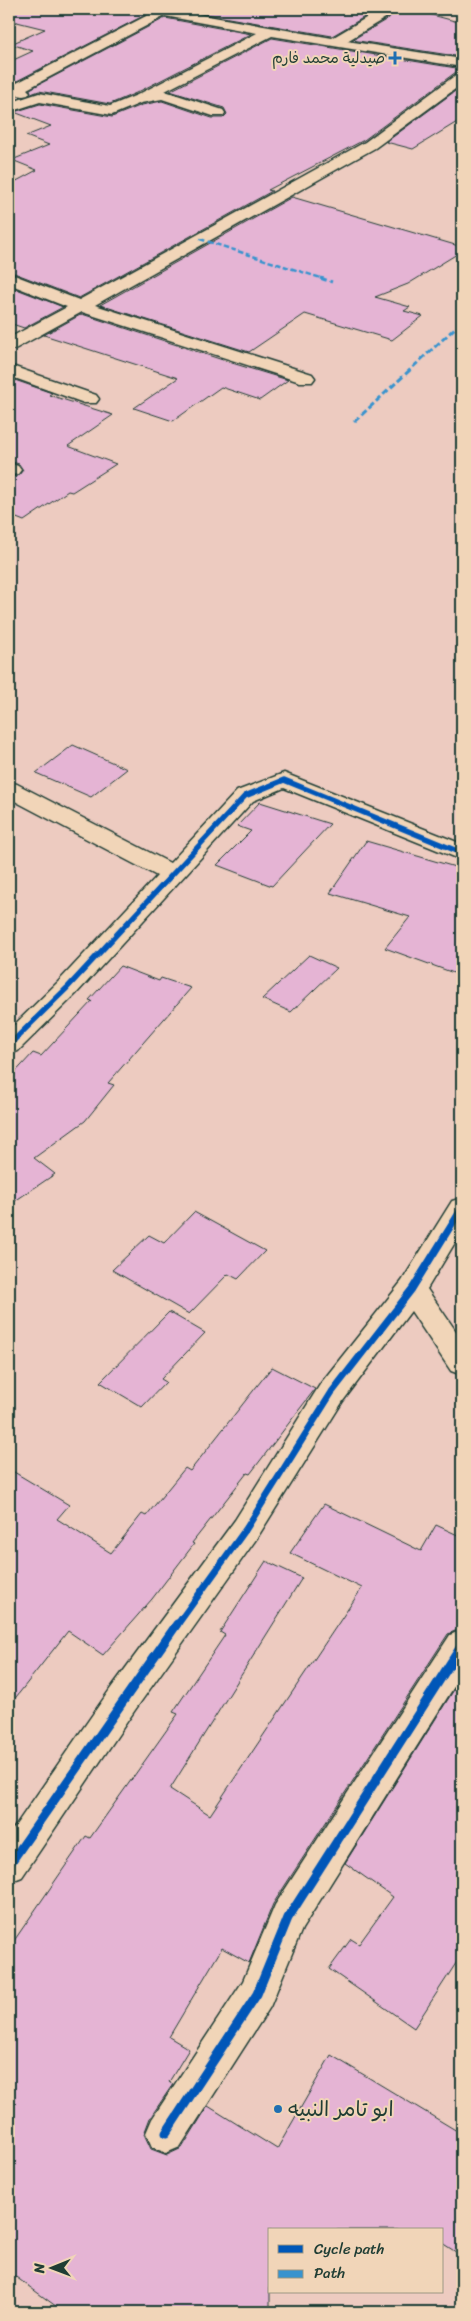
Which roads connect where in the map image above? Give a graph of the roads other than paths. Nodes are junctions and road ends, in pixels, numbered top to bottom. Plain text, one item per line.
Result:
1 (147, 9) edge
2 (364, 9) edge
3 (163, 12) junction
4 (244, 12) dead end
5 (222, 23) junction
6 (271, 31) junction
7 (334, 43) junction
8 (462, 63) edge
9 (462, 77) edge
10 (39, 97) junction
11 (137, 99) junction
12 (9, 108) edge
13 (218, 113) dead end
14 (9, 278) edge
15 (79, 306) junction
16 (9, 345) edge
17 (9, 370) edge
18 (306, 378) dead end
19 (90, 398) dead end
20 (9, 789) edge
21 (462, 853) edge
22 (172, 874) junction
23 (9, 1045) edge
24 (462, 1208) edge
25 (412, 1289) junction
26 (462, 1363) edge
27 (462, 1645) edge
28 (9, 1865) edge
29 (166, 2133) dead end

1 - 3 street
2 - 7 street
3 - 5 street
3 - 10 street
4 - 5 street
5 - 6 street
6 - 7 street
6 - 11 street
7 - 8 street
9 - 15 street
10 - 11 street
10 - 12 street
11 - 13 street
14 - 15 street
15 - 16 street
15 - 18 street
17 - 19 street
20 - 22 street
21 - 22 street
22 - 23 street
24 - 25 street
25 - 26 street
25 - 28 street
27 - 29 street

